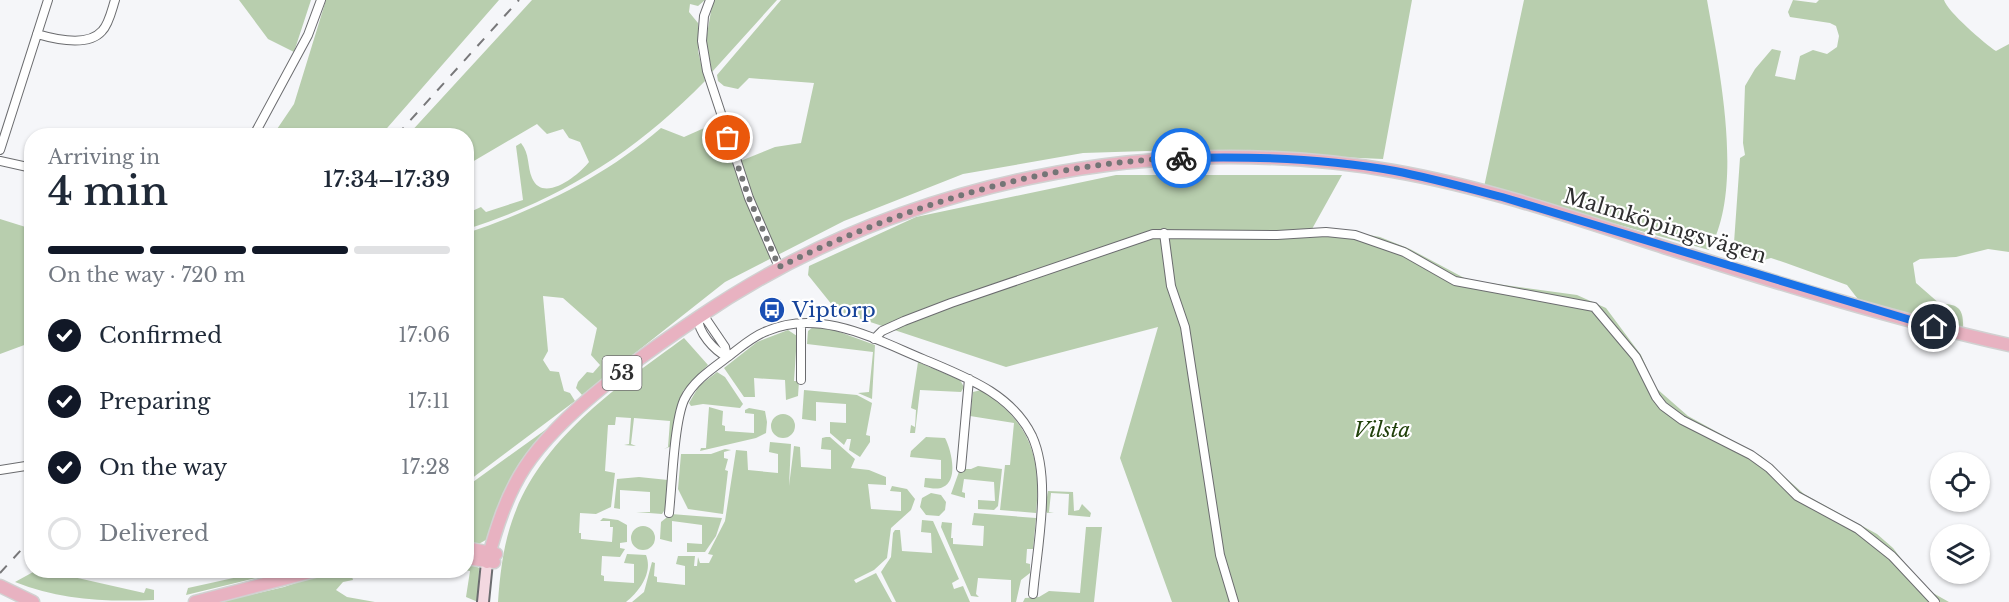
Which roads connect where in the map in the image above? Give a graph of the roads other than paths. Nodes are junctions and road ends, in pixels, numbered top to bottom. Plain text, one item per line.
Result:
1 (48, 0) edge
2 (115, 0) edge
3 (321, 0) edge
4 (710, 0) edge
5 (37, 34) junction
6 (258, 128) edge
7 (0, 150) edge
8 (0, 161) edge
9 (24, 166) edge
10 (1164, 233) junction
11 (779, 267) junction
12 (698, 317) junction
13 (801, 323) junction
14 (874, 339) junction
15 (2009, 345) edge
16 (727, 357) junction
17 (969, 379) junction
18 (801, 380) dead end
19 (24, 466) edge
20 (961, 468) dead end
21 (0, 470) edge
22 (669, 513) dead end
23 (474, 552) edge
24 (474, 558) edge
25 (492, 558) junction
26 (287, 578) edge
27 (0, 586) edge
28 (1033, 594) dead end
29 (33, 602) edge
30 (195, 602) edge
31 (483, 602) edge
32 (490, 602) edge
33 (1233, 602) edge
34 (1935, 602) edge

1 - 5 street
2 - 5 street
3 - 6 street
4 - 11 street
5 - 7 street
8 - 9 street
10 - 14 street
10 - 33 street
10 - 34 street
11 - 12 main road, Malmköpingsvägen / 53
11 - 15 main road, Malmköpingsvägen / 53
12 - 16 street
12 - 25 main road, Malmköpingsvägen / 53
13 - 14 street
13 - 16 street
13 - 18 street
14 - 17 street
16 - 22 street
17 - 20 street
17 - 28 street
19 - 21 street
23 - 25 main road
24 - 25 main road
25 - 31 main road
25 - 32 main road
26 - 30 main road
27 - 29 main road

